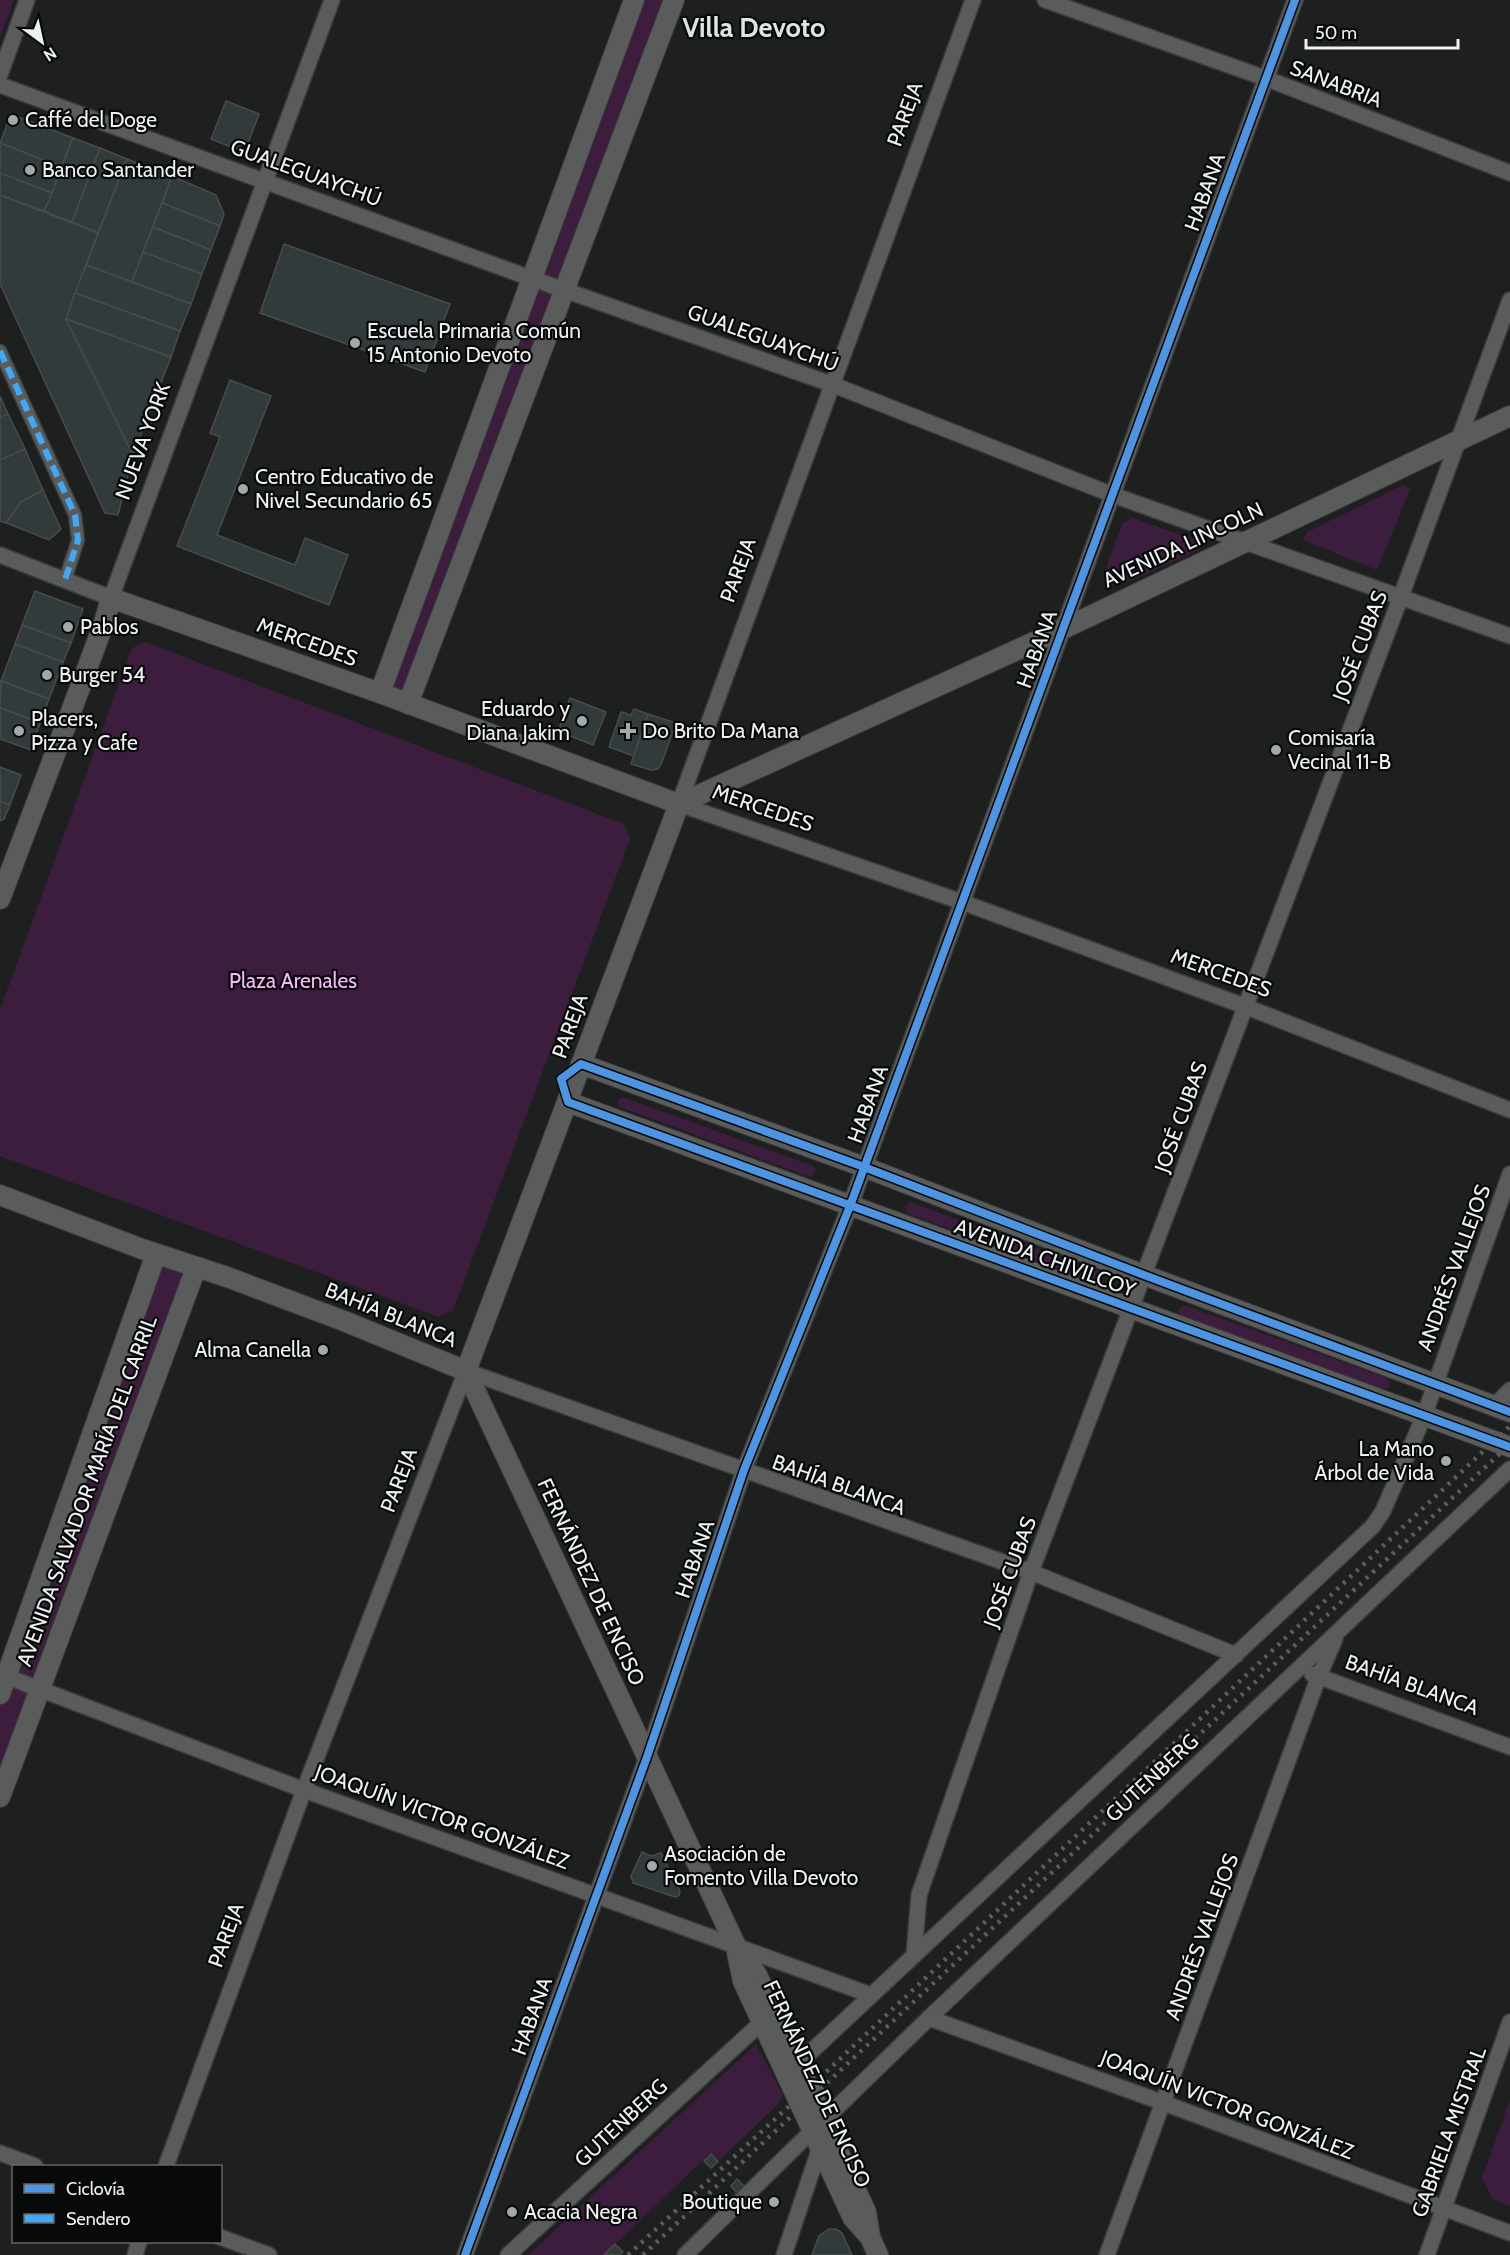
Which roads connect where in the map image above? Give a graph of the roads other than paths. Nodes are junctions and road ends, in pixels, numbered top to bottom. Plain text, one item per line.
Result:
1 (27, 0) edge
2 (332, 0) edge
3 (634, 0) edge
4 (674, 0) edge
5 (973, 0) edge
6 (1045, 0) edge
7 (1294, 0) edge
8 (0, 75) edge
9 (1265, 78) junction
10 (0, 85) edge
11 (1510, 173) edge
12 (264, 180) junction
13 (533, 279) junction
14 (564, 290) junction
15 (1510, 300) edge
16 (0, 351) edge
17 (831, 384) junction
18 (1510, 416) edge
19 (1459, 440) junction
20 (1113, 495) junction
21 (1247, 542) junction
22 (0, 555) edge
23 (65, 580) junction
24 (111, 598) junction
25 (1400, 599) junction
26 (1065, 628) junction
27 (1510, 636) edge
28 (380, 693) junction
29 (408, 704) junction
30 (679, 804) junction
31 (7, 861) edge
32 (1, 892) edge
33 (962, 902) junction
34 (1244, 1006) junction
35 (581, 1064) junction
36 (568, 1102) junction
37 (1510, 1110) edge
38 (864, 1167) junction
39 (1510, 1174) edge
40 (0, 1195) edge
41 (850, 1206) junction
42 (156, 1254) junction
43 (196, 1268) junction
44 (1144, 1275) junction
45 (1132, 1309) junction
46 (466, 1371) junction
47 (1434, 1383) junction
48 (1510, 1390) edge
49 (1502, 1409) edge
50 (1424, 1416) junction
51 (1510, 1447) edge
52 (1510, 1469) edge
53 (744, 1470) junction
54 (1383, 1511) joint
55 (1031, 1572) junction
56 (1337, 1634) junction
57 (1236, 1655) junction
58 (1298, 1669) junction
59 (1319, 1677) junction
60 (2, 1682) edge
61 (39, 1689) junction
62 (1510, 1747) edge
63 (647, 1757) junction
64 (304, 1790) junction
65 (0, 1797) edge
66 (596, 1894) junction
67 (735, 1944) junction
68 (914, 1955) junction
69 (871, 1995) junction
70 (929, 2018) junction
71 (762, 2022) junction
72 (1510, 2022) edge
73 (798, 2064) junction
74 (1164, 2103) junction
75 (819, 2132) junction
76 (0, 2153) edge
77 (32, 2165) edge
78 (166, 2165) edge
79 (1444, 2209) junction
80 (1510, 2233) edge
81 (222, 2238) edge
82 (874, 2246) edge
83 (269, 2255) edge
84 (465, 2255) edge
85 (508, 2255) edge
86 (685, 2255) edge
87 (784, 2255) edge
88 (1107, 2255) edge
89 (1428, 2255) edge

1 - 8 street
2 - 12 street, NUEVA YORK
3 - 13 street
4 - 14 street
5 - 17 street, PAREJA
6 - 9 street, SANABRIA
7 - 9 street, HABANA
9 - 11 street, SANABRIA
9 - 20 street, HABANA
10 - 12 street, GUALEGUAYCHÚ
12 - 13 street, GUALEGUAYCHÚ
12 - 24 street, NUEVA YORK
13 - 14 street, GUALEGUAYCHÚ
13 - 28 street
14 - 17 street, GUALEGUAYCHÚ
14 - 29 street
15 - 19 street, JOSÉ CUBAS
16 - 23 street
17 - 20 street, GUALEGUAYCHÚ
17 - 30 street, PAREJA
18 - 19 street, AVENIDA LINCOLN
19 - 21 street, AVENIDA LINCOLN
19 - 25 street, JOSÉ CUBAS
20 - 21 street, GUALEGUAYCHÚ
20 - 26 street, HABANA
21 - 25 street, GUALEGUAYCHÚ
21 - 26 street, AVENIDA LINCOLN
22 - 23 street, MERCEDES
23 - 24 street, MERCEDES
24 - 28 street, MERCEDES
24 - 31 street, NUEVA YORK
25 - 27 street, GUALEGUAYCHÚ
25 - 34 street, JOSÉ CUBAS
26 - 30 street, AVENIDA LINCOLN
26 - 33 street, HABANA
28 - 29 street, MERCEDES
29 - 30 street, MERCEDES
30 - 33 street, MERCEDES
30 - 35 street, PAREJA
31 - 32 street, NUEVA YORK
33 - 34 street, MERCEDES
33 - 38 street, HABANA
34 - 37 street, MERCEDES
34 - 44 street, JOSÉ CUBAS
35 - 36 street, PAREJA
35 - 38 street, AVENIDA CHIVILCOY
36 - 41 street, AVENIDA CHIVILCOY
36 - 46 street, PAREJA
38 - 41 street, HABANA
38 - 44 street, AVENIDA CHIVILCOY
39 - 47 street, ANDRÉS VALLEJOS
40 - 42 street, BAHÍA BLANCA
41 - 45 street, AVENIDA CHIVILCOY
41 - 53 street, HABANA
42 - 43 street, BAHÍA BLANCA
42 - 60 street, AVENIDA SALVADOR MARÍA DEL CARRIL
43 - 46 street, BAHÍA BLANCA
43 - 61 street, AVENIDA SALVADOR MARÍA DEL CARRIL
44 - 45 street, JOSÉ CUBAS
44 - 47 street, AVENIDA CHIVILCOY
45 - 50 street, AVENIDA CHIVILCOY
45 - 55 street, JOSÉ CUBAS
46 - 53 street, BAHÍA BLANCA
46 - 63 street, FERNÁNDEZ DE ENCISO
46 - 64 street, PAREJA
47 - 49 street, AVENIDA CHIVILCOY
47 - 50 street, ANDRÉS VALLEJOS
48 - 49 street
50 - 51 street, AVENIDA CHIVILCOY
50 - 54 street, ANDRÉS VALLEJOS
52 - 56 street, GUTENBERG
53 - 55 street, BAHÍA BLANCA
53 - 63 street, HABANA
54 - 57 street, GUTENBERG
55 - 57 street, BAHÍA BLANCA
55 - 68 street, JOSÉ CUBAS
56 - 58 street, GUTENBERG
56 - 59 street, ANDRÉS VALLEJOS
57 - 68 street, GUTENBERG
58 - 59 street, BAHÍA BLANCA
58 - 70 street, GUTENBERG
59 - 62 street, BAHÍA BLANCA
59 - 74 street, ANDRÉS VALLEJOS
60 - 61 street, JOAQUÍN VICTOR GONZÁLEZ
61 - 64 street, JOAQUÍN VICTOR GONZÁLEZ
61 - 65 street, AVENIDA SALVADOR MARÍA DEL CARRIL
63 - 66 street, HABANA
63 - 67 street, FERNÁNDEZ DE ENCISO
64 - 66 street, JOAQUÍN VICTOR GONZÁLEZ
64 - 78 street, PAREJA
66 - 67 street, JOAQUÍN VICTOR GONZÁLEZ
66 - 84 street, HABANA
67 - 69 street, JOAQUÍN VICTOR GONZÁLEZ
67 - 71 street, FERNÁNDEZ DE ENCISO
67 - 73 street, FERNÁNDEZ DE ENCISO
68 - 69 street, GUTENBERG
69 - 73 street, GUTENBERG
70 - 74 street, JOAQUÍN VICTOR GONZÁLEZ
70 - 75 street, GUTENBERG
71 - 75 street, FERNÁNDEZ DE ENCISO
71 - 85 street, GUTENBERG
72 - 79 street, GABRIELA MISTRAL
73 - 75 street, FERNÁNDEZ DE ENCISO
74 - 79 street, JOAQUÍN VICTOR GONZÁLEZ
74 - 88 street, ANDRÉS VALLEJOS
75 - 82 street, FERNÁNDEZ DE ENCISO
75 - 82 street, FERNÁNDEZ DE ENCISO
75 - 86 street, GUTENBERG
75 - 87 street
76 - 77 street
79 - 80 street, JOAQUÍN VICTOR GONZÁLEZ
79 - 89 street, GABRIELA MISTRAL
81 - 83 street

